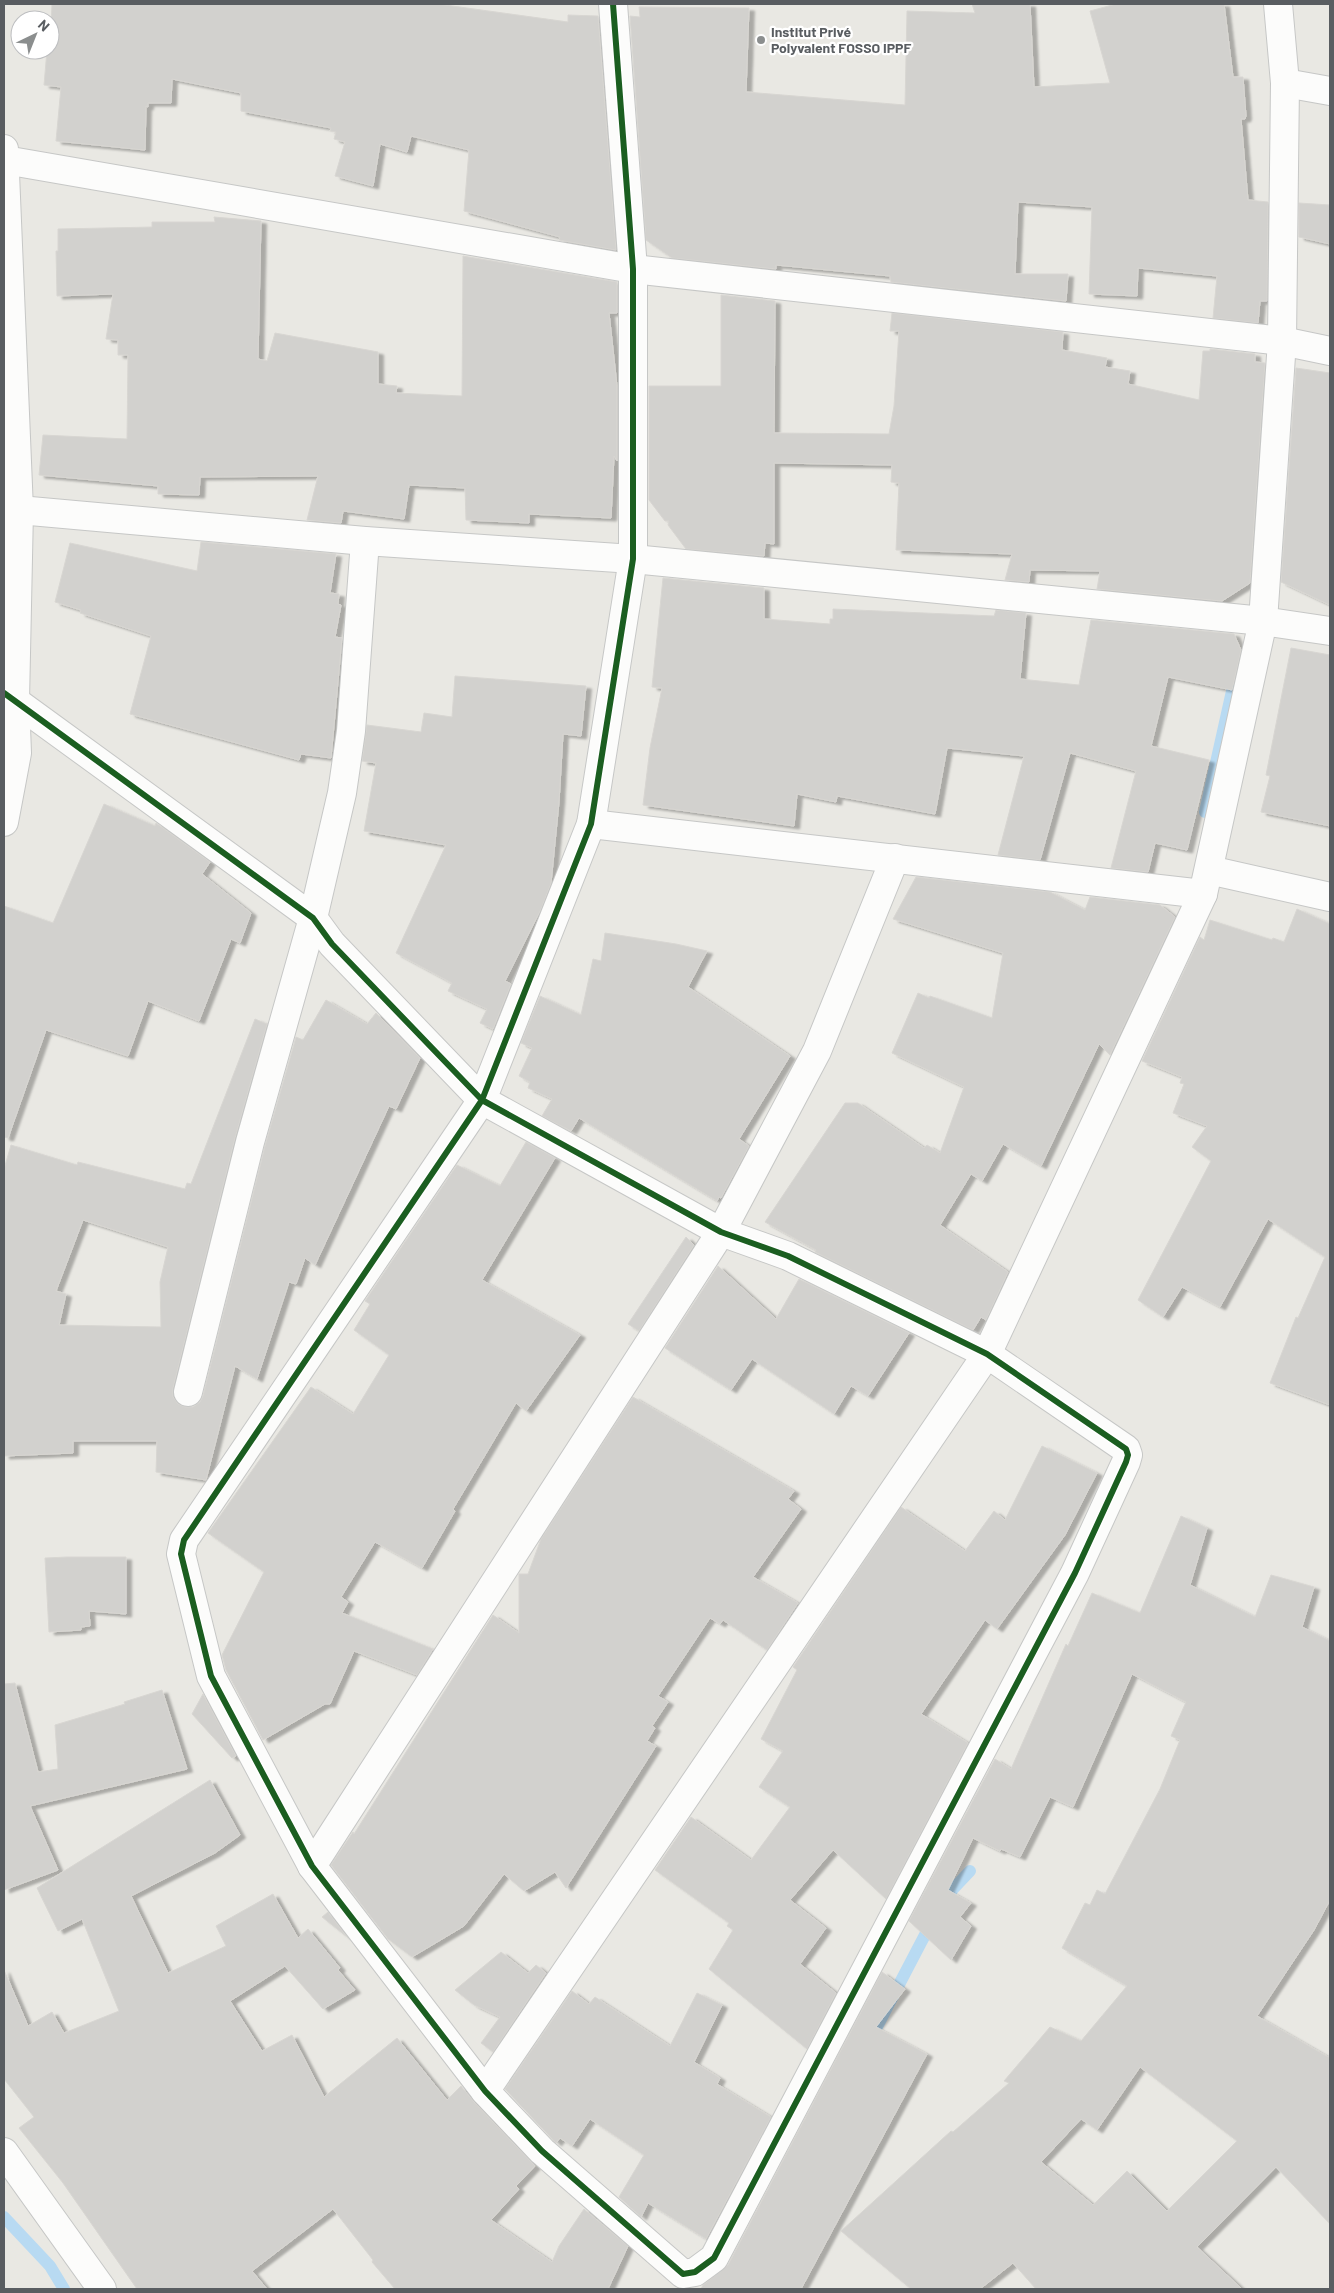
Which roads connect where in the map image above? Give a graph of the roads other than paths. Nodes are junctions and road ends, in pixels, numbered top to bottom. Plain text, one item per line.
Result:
1 (613, 4) edge
2 (1278, 4) edge
3 (1285, 83) junction
4 (1330, 91) edge
5 (4, 154) edge
6 (633, 269) junction
7 (8, 330) edge
8 (1282, 341) junction
9 (1330, 351) edge
10 (18, 510) junction
11 (365, 541) junction
12 (633, 560) junction
13 (1263, 621) junction
14 (1330, 631) edge
15 (10, 697) edge
16 (4, 822) edge
17 (591, 824) junction
18 (895, 858) junction
19 (1206, 882) junction
20 (1330, 897) edge
21 (313, 918) junction
22 (482, 1100) junction
23 (721, 1232) junction
24 (987, 1354) junction
25 (188, 1392) dead end
26 (312, 1866) junction
27 (485, 2091) junction
28 (4, 2152) edge
29 (102, 2289) edge

1 - 6 street
2 - 3 street
3 - 4 street
3 - 8 street
5 - 6 street
5 - 7 street
6 - 8 street
6 - 12 street
7 - 10 street
8 - 9 street
8 - 13 street
10 - 11 street
10 - 15 street
11 - 12 street
11 - 21 street
12 - 13 street
12 - 17 street
13 - 14 street
13 - 19 street
15 - 16 street
15 - 21 street
17 - 18 street
17 - 22 street
18 - 19 street
18 - 23 street
19 - 20 street
19 - 24 street
21 - 22 street
21 - 25 street
22 - 23 street
22 - 26 street
23 - 24 street
23 - 26 street
24 - 27 street
24 - 27 street
26 - 27 street
28 - 29 street

